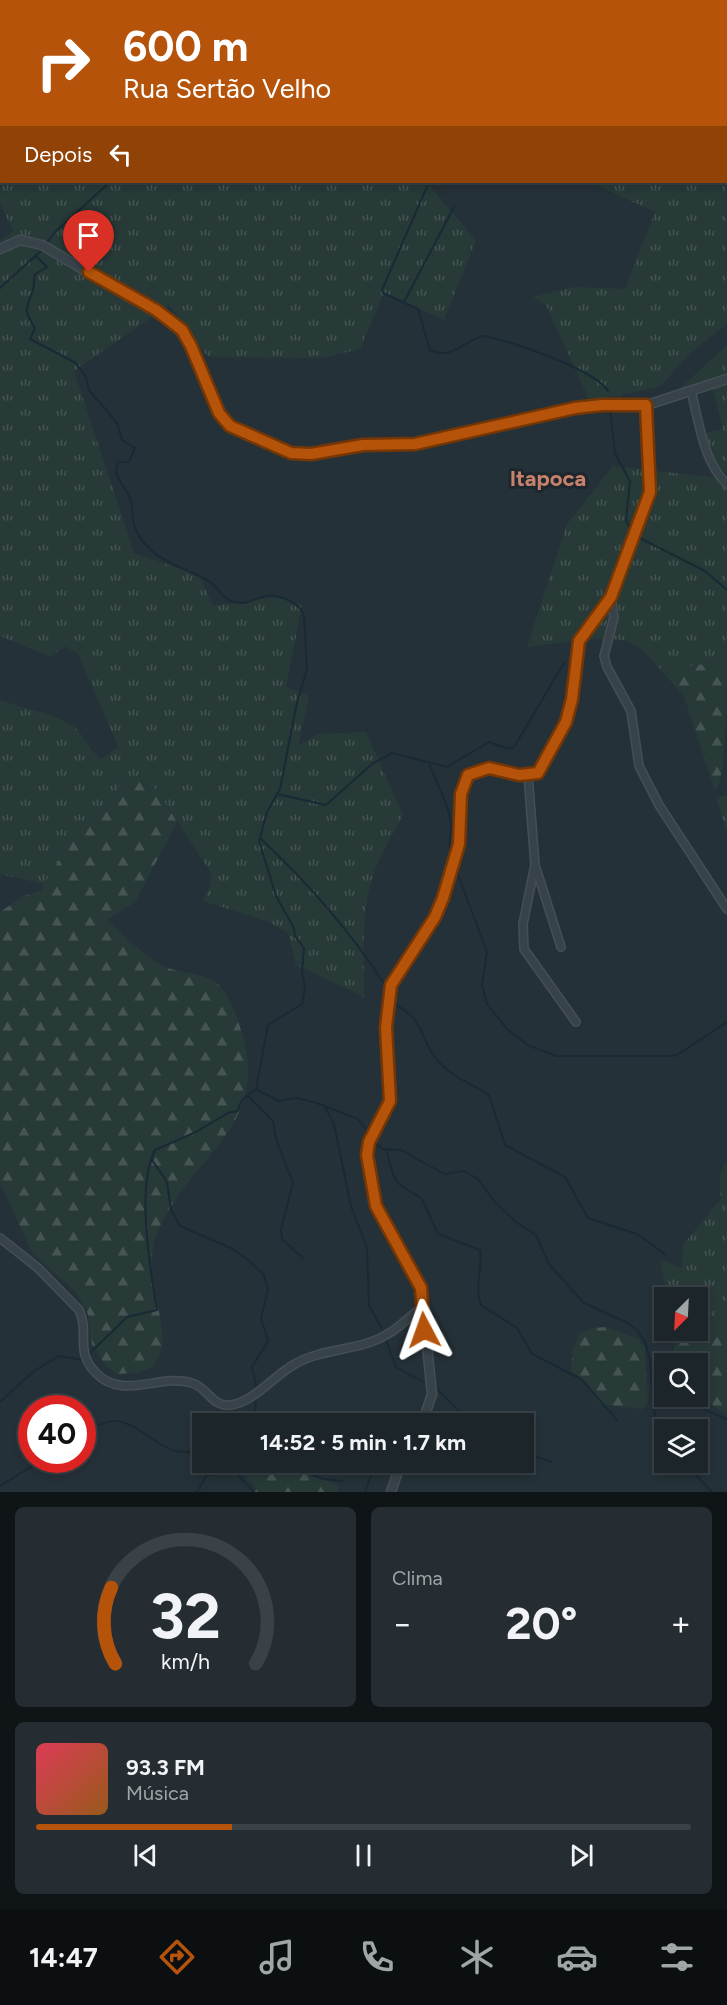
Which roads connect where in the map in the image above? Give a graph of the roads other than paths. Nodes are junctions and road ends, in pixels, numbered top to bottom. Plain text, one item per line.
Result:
1 (0, 249) edge
2 (727, 379) edge
3 (691, 391) junction
4 (646, 405) junction
5 (727, 483) edge
6 (611, 597) junction
7 (528, 774) junction
8 (536, 865) junction
9 (727, 909) edge
10 (561, 948) dead end
11 (576, 1022) dead end
12 (0, 1238) edge
13 (422, 1307) junction
14 (426, 1413) edge
15 (397, 1473) edge
16 (391, 1492) edge

1 - 4 street
2 - 3 street
3 - 4 street
3 - 5 street
4 - 6 street
6 - 7 street
6 - 9 street
7 - 8 street
7 - 13 street
8 - 10 street
8 - 11 street
12 - 13 street
13 - 14 street
15 - 16 street

